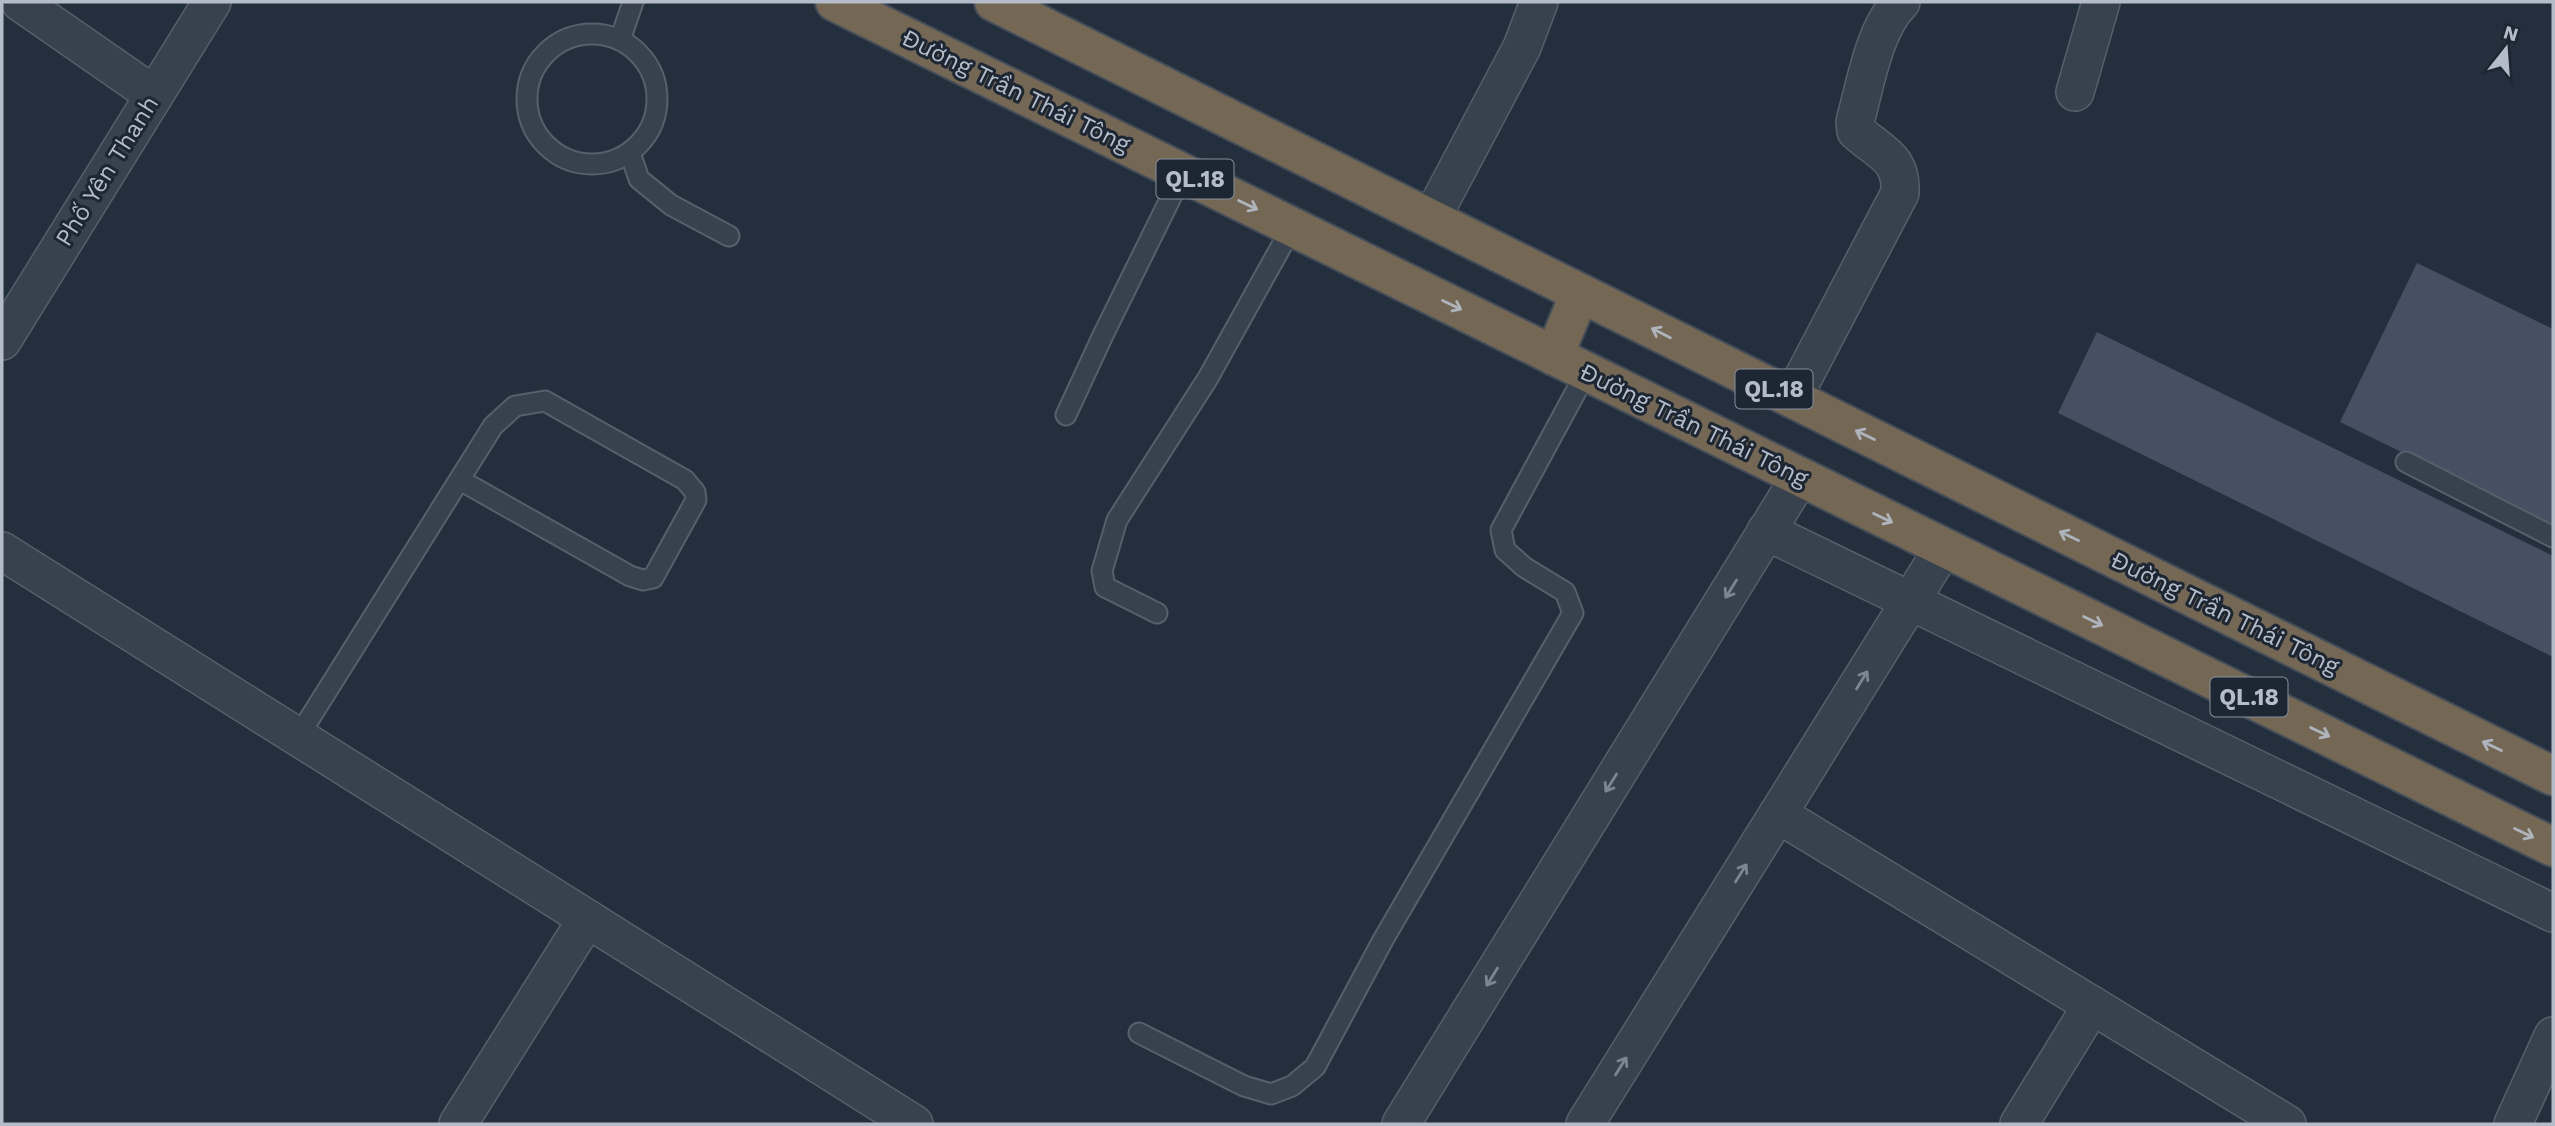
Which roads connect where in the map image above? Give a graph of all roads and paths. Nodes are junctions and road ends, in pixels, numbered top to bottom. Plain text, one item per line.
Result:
1 (20, 2) edge
2 (212, 2) edge
3 (633, 2) edge
4 (835, 2) edge
5 (994, 2) edge
6 (1539, 2) edge
7 (1901, 2) edge
8 (2101, 2) edge
9 (620, 40) junction
10 (2075, 92) dead end
11 (154, 95) junction
12 (630, 153) junction
13 (1183, 173) junction
14 (1431, 219) junction
15 (1292, 227) junction
16 (729, 236) dead end
17 (1580, 293) junction
18 (2, 341) edge
19 (1570, 363) junction
20 (1792, 399) junction
21 (1066, 415) dead end
22 (2406, 462) dead end
23 (1800, 477) junction
24 (460, 480) junction
25 (1766, 531) junction
26 (2553, 537) edge
27 (1944, 547) junction
28 (2, 551) edge
29 (1911, 601) junction
30 (1157, 613) dead end
31 (298, 737) junction
32 (2553, 776) edge
33 (1778, 814) junction
34 (2553, 847) edge
35 (2553, 913) edge
36 (587, 919) junction
37 (2092, 1005) junction
38 (1139, 1033) dead end
39 (2553, 1036) edge
40 (458, 1124) edge
41 (914, 1124) edge
42 (1401, 1124) edge
43 (1585, 1124) edge
44 (2019, 1124) edge
45 (2287, 1124) edge
46 (2513, 1124) edge

1 - 11 street
2 - 11 street, Phố Yên Thanh
3 - 9 lane
4 - 13 highway, Đường Trần Thái Tông / QL.18
5 - 14 highway, Đường Trần Thái Tông / QL.18
6 - 14 street
7 - 20 street
8 - 10 street
9 - 12 lane
9 - 12 lane
11 - 18 street, Phố Yên Thanh
12 - 16 lane
13 -> 15 highway, Đường Trần Thái Tông / QL.18
13 - 21 lane
14 - 17 highway, Đường Trần Thái Tông / QL.18
15 -> 19 highway, Đường Trần Thái Tông / QL.18
15 - 30 lane
17 - 19 highway
20 -> 17 highway, Đường Trần Thái Tông / QL.18
19 - 23 highway, Đường Trần Thái Tông / QL.18
19 - 38 lane
32 -> 20 highway, Đường Trần Thái Tông / QL.18
22 - 26 lane
23 - 25 street
23 -> 27 highway, Đường Trần Thái Tông / QL.18
24 - 24 lane
24 - 31 lane
25 - 29 street
25 -> 42 street
27 - 29 street
27 -> 34 highway, Đường Trần Thái Tông / QL.18
28 - 31 street
33 -> 29 street
29 - 35 street
31 - 36 street
33 - 37 street
43 -> 33 street
36 - 40 street
36 - 41 street
37 - 44 street
37 - 45 street
39 - 46 street

